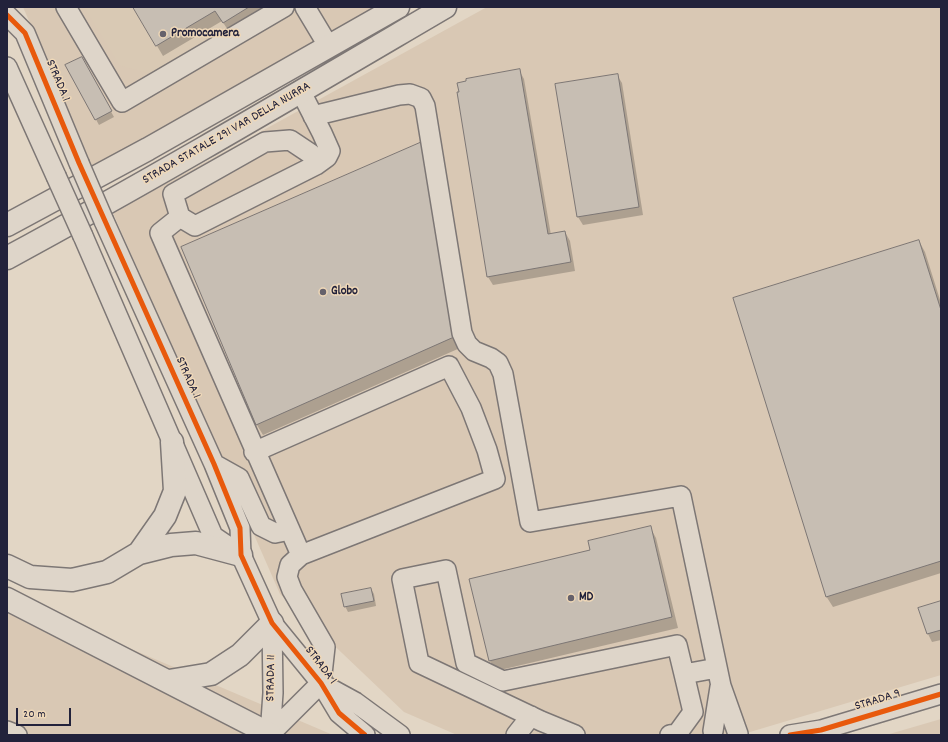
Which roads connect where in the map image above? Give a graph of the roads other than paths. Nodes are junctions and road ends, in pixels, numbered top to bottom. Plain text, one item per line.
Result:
1 (66, 7) edge
2 (284, 7) edge
3 (305, 7) edge
4 (398, 7) edge
5 (445, 7) edge
6 (373, 13) edge
7 (7, 15) edge
8 (329, 47) junction
9 (7, 67) edge
10 (301, 92) junction
11 (313, 116) junction
12 (316, 165) junction
13 (180, 217) junction
14 (7, 225) edge
15 (7, 258) edge
16 (172, 442) junction
17 (254, 452) junction
18 (214, 464) junction
19 (290, 530) junction
20 (139, 553) junction
21 (241, 555) junction
22 (301, 555) junction
23 (7, 566) edge
24 (7, 599) edge
25 (272, 622) junction
26 (684, 674) junction
27 (719, 677) junction
28 (507, 680) junction
29 (169, 681) junction
30 (321, 683) junction
31 (941, 694) edge
32 (499, 701) junction
33 (531, 716) junction
34 (7, 731) edge
35 (708, 733) edge
36 (818, 733) edge
37 (739, 734) edge
38 (16, 735) edge
39 (270, 735) edge
40 (365, 735) edge
41 (400, 735) edge
42 (516, 735) edge
43 (530, 735) edge
44 (575, 735) edge
45 (670, 735) edge
46 (790, 735) edge

1 - 2 street
3 - 8 street
4 - 6 main road, STRADA STATALE 291 VAR DELLA NURRA
5 - 10 main road, STRADA STATALE 291 VAR DELLA NURRA
6 - 8 main road, STRADA STATALE 291 VAR DELLA NURRA
7 - 18 street, STRADA 1, bridge
8 - 14 main road, STRADA STATALE 291 VAR DELLA NURRA
9 - 16 street, bridge
10 - 11 street
10 - 15 main road, STRADA STATALE 291 VAR DELLA NURRA
11 - 12 street
11 - 27 street
12 - 13 street
12 - 13 street
13 - 17 street
16 - 20 main road
16 - 21 street
17 - 19 street
17 - 22 street
18 - 19 street
18 - 21 street, STRADA 1
19 - 22 street
20 - 21 main road
20 - 23 main road
21 - 25 street, STRADA 1
22 - 30 street
24 - 29 main road
25 - 29 main road
25 - 30 street, STRADA 1
25 - 39 street, STRADA 11
26 - 27 street
26 - 28 street
26 - 45 street
27 - 35 street
27 - 37 street
28 - 32 street
28 - 32 street
29 - 39 main road
30 - 39 street, STRADA 11
30 - 40 street, STRADA 1
30 - 41 street, STRADA 1
31 - 36 street, STRADA 9
32 - 33 street
33 - 42 street
33 - 43 street
33 - 44 street
34 - 38 street
35 - 37 street
36 - 46 street, STRADA 9

